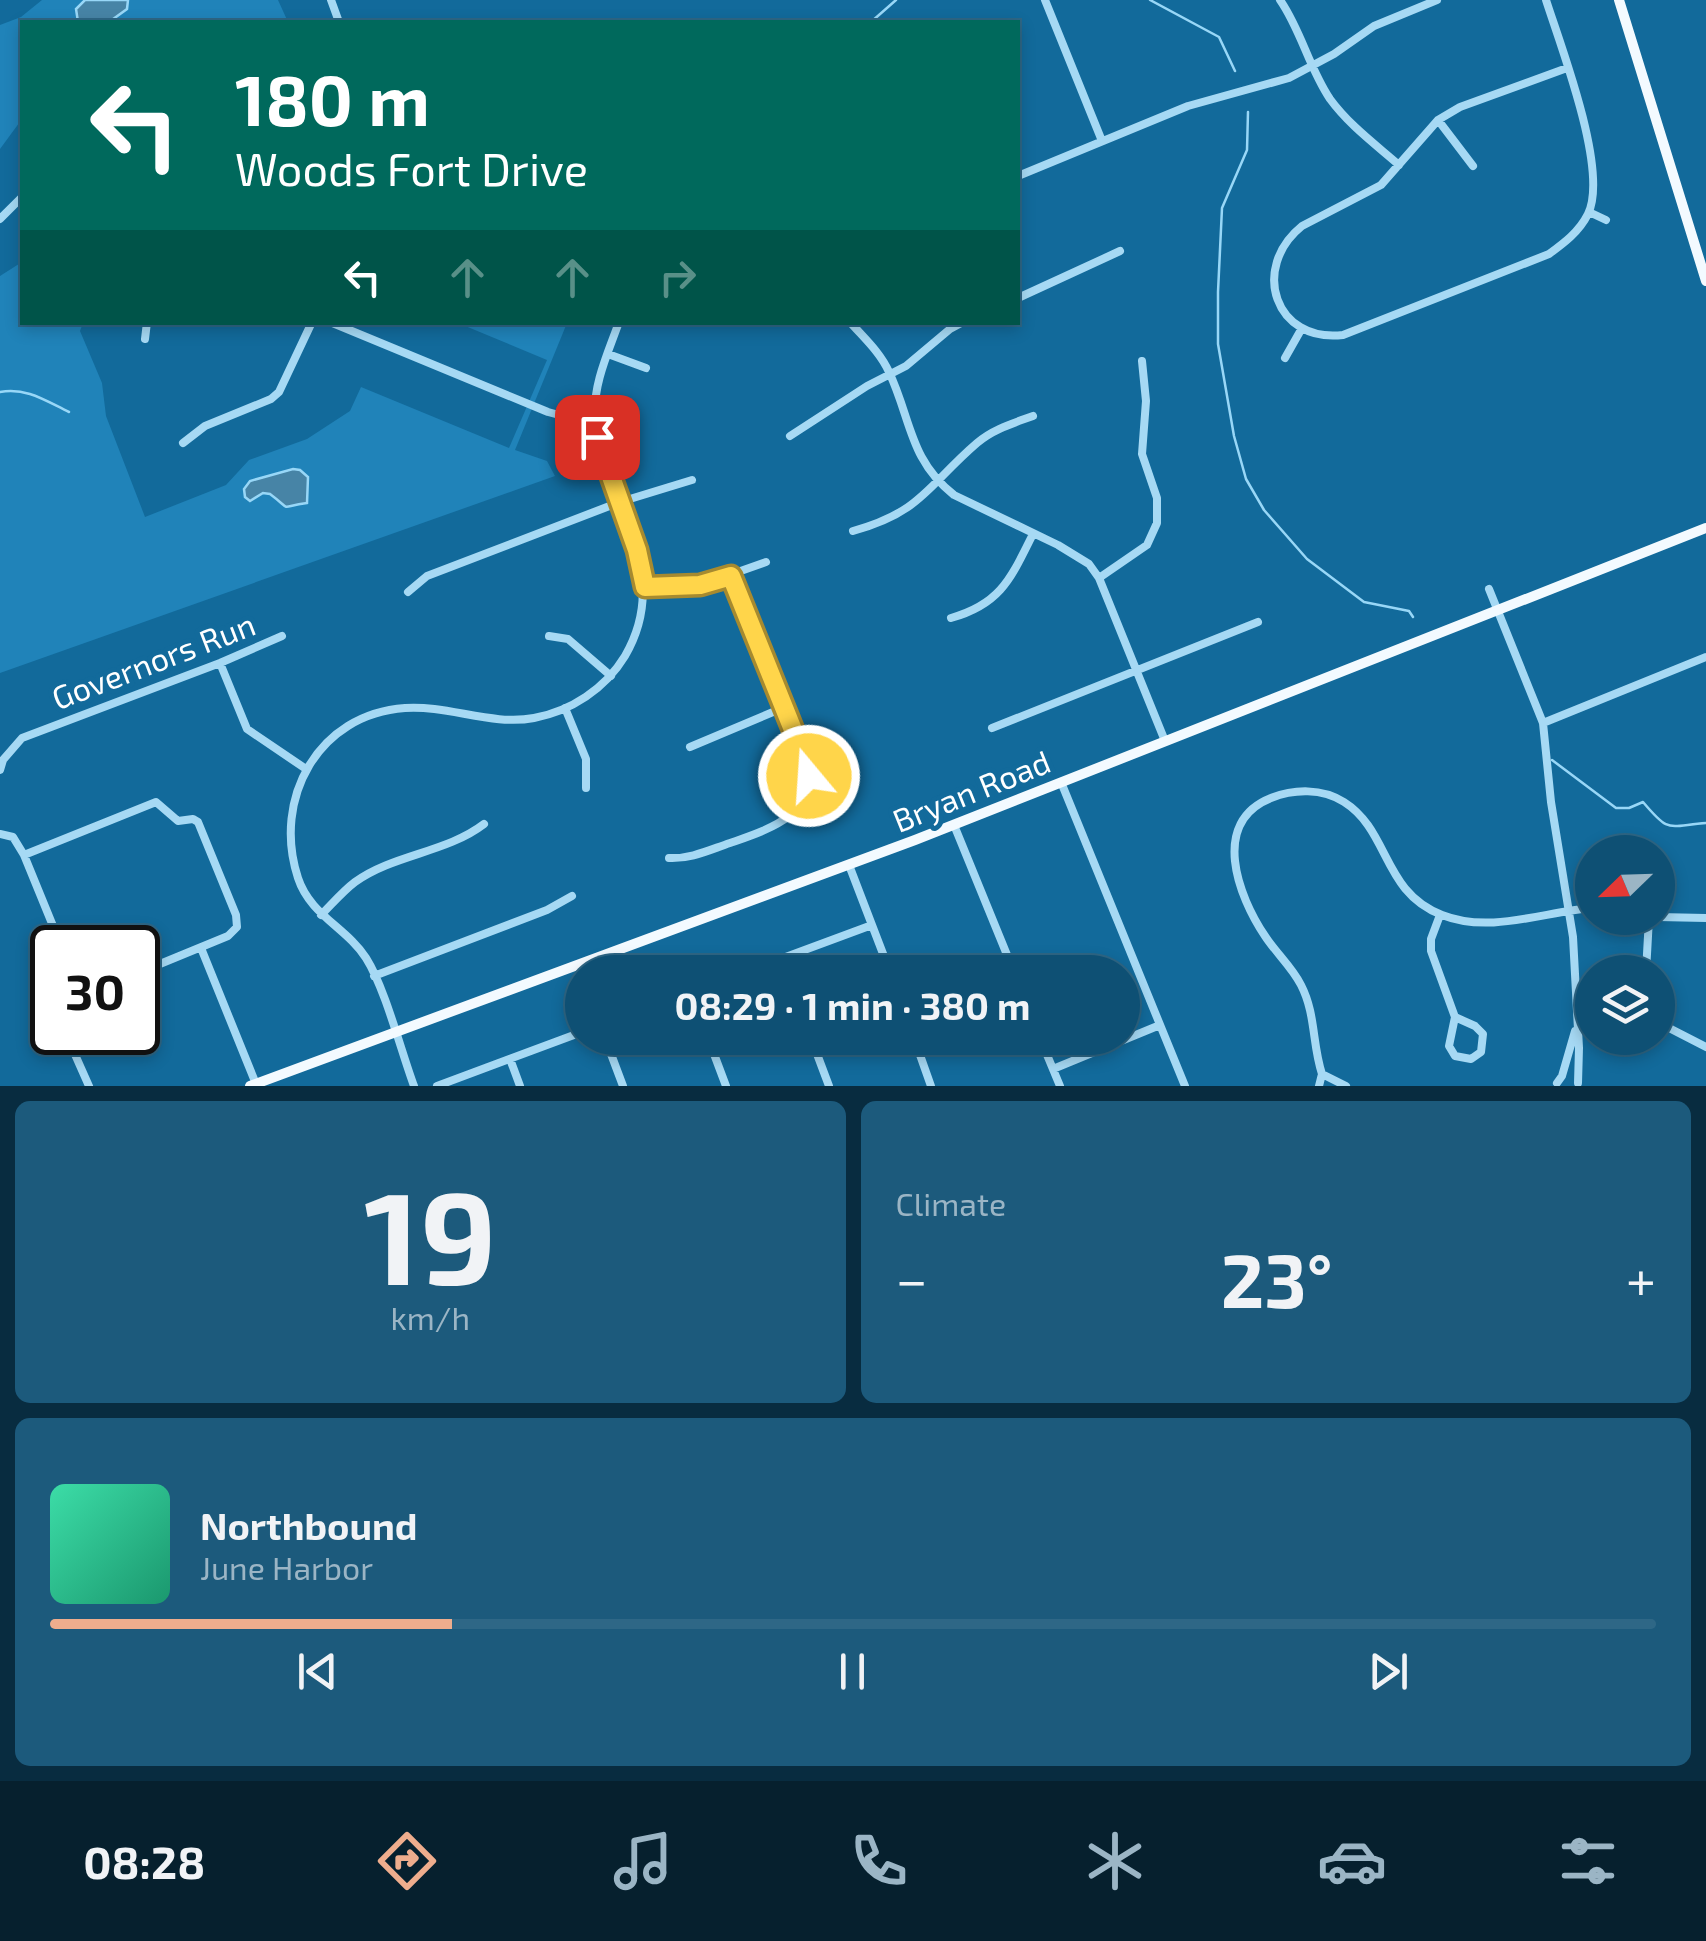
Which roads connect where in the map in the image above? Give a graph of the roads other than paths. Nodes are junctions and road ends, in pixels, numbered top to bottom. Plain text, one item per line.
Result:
1 (1045, 0) edge
2 (1280, 0) edge
3 (1400, 0) edge
4 (1437, 0) edge
5 (1546, 0) edge
6 (1620, 0) edge
7 (1406, 13) junction
8 (1312, 66) junction
9 (1568, 68) junction
10 (1438, 120) junction
11 (1102, 140) junction
12 (1399, 165) junction
13 (1474, 166) dead end
14 (1020, 175) edge
15 (20, 199) edge
16 (1589, 212) junction
17 (0, 219) edge
18 (1606, 220) dead end
19 (1701, 248) edge
20 (1120, 251) dead end
21 (1706, 281) edge
22 (1020, 297) edge
23 (146, 325) edge
24 (311, 325) edge
25 (337, 325) edge
26 (618, 325) edge
27 (853, 325) edge
28 (956, 325) edge
29 (1302, 328) junction
30 (145, 339) dead end
31 (608, 354) junction
32 (1285, 358) dead end
33 (1142, 361) dead end
34 (646, 368) dead end
35 (890, 374) junction
36 (594, 415) junction
37 (1033, 416) dead end
38 (790, 436) dead end
39 (183, 442) dead end
40 (692, 480) dead end
41 (939, 482) junction
42 (620, 502) junction
43 (1706, 528) edge
44 (853, 532) dead end
45 (1033, 534) junction
46 (766, 562) dead end
47 (731, 576) junction
48 (1099, 578) junction
49 (645, 587) junction
50 (1489, 589) dead end
51 (408, 592) dead end
52 (1497, 610) junction
53 (951, 618) dead end
54 (1258, 622) dead end
55 (282, 636) dead end
56 (549, 636) dead end
57 (1706, 657) edge
58 (220, 664) junction
59 (1136, 670) junction
60 (611, 676) junction
61 (785, 707) junction
62 (565, 708) junction
63 (1543, 723) junction
64 (992, 728) dead end
65 (1165, 740) junction
66 (690, 747) dead end
67 (306, 768) junction
68 (0, 770) edge
69 (1061, 782) junction
70 (586, 788) dead end
71 (807, 790) junction
72 (796, 811) junction
73 (484, 824) dead end
74 (954, 824) junction
75 (0, 834) edge
76 (24, 855) junction
77 (668, 858) dead end
78 (849, 865) junction
79 (572, 896) dead end
80 (1575, 909) edge
81 (1568, 910) junction
82 (321, 915) junction
83 (1440, 915) junction
84 (1675, 917) edge
85 (1706, 918) edge
86 (53, 925) edge
87 (872, 925) junction
88 (201, 948) junction
89 (793, 955) edge
90 (883, 955) edge
91 (1007, 955) edge
92 (160, 965) edge
93 (1575, 965) edge
94 (374, 976) junction
95 (1455, 1017) junction
96 (1160, 1025) junction
97 (1675, 1031) edge
98 (394, 1033) junction
99 (1575, 1033) edge
100 (565, 1038) edge
101 (1706, 1046) edge
102 (75, 1055) edge
103 (611, 1055) edge
104 (714, 1055) edge
105 (818, 1055) edge
106 (920, 1055) edge
107 (1047, 1055) edge
108 (1578, 1055) edge
109 (510, 1058) junction
110 (1053, 1069) junction
111 (1322, 1074) junction
112 (1555, 1084) edge
113 (1579, 1084) edge
114 (253, 1085) edge
115 (88, 1086) edge
116 (414, 1086) edge
117 (437, 1086) edge
118 (520, 1086) edge
119 (623, 1086) edge
120 (726, 1086) edge
121 (829, 1086) edge
122 (932, 1086) edge
123 (1060, 1086) edge
124 (1185, 1086) edge
125 (1319, 1086) edge
126 (1346, 1086) edge

1 - 11 street
2 - 8 street
3 - 7 street
4 - 7 street
5 - 9 street
6 - 19 main road
7 - 8 street
8 - 11 street
8 - 12 street
9 - 10 street
9 - 16 street
10 - 12 street
10 - 13 street
11 - 14 street
12 - 29 street
15 - 17 street
16 - 18 street
16 - 29 street
19 - 21 main road
20 - 22 street
23 - 30 street
24 - 39 street
25 - 36 street
26 - 31 street
27 - 35 street
28 - 35 street
29 - 32 street
31 - 34 street
31 - 36 street
33 - 48 street
35 - 38 street
35 - 41 street
36 - 42 street
37 - 41 street
40 - 42 street
41 - 44 street
41 - 45 street
42 - 49 street
42 - 51 street
43 - 52 main road, Bryan Road
45 - 48 street
45 - 53 street
46 - 47 street
47 - 49 street
47 - 61 street
48 - 59 street
49 - 60 street
50 - 52 street
52 - 63 street
52 - 65 main road, Bryan Road
54 - 59 street
55 - 58 street, Governors Run
56 - 60 street
57 - 63 street
58 - 67 street
58 - 68 street, Governors Run
59 - 64 street
59 - 65 street
60 - 62 street
61 - 66 street
61 - 71 street
62 - 67 street
62 - 70 street
63 - 81 street
65 - 69 main road, Bryan Road
67 - 82 street
69 - 74 main road, Bryan Road
69 - 96 street
71 - 72 street
71 - 72 street
72 - 77 street
73 - 82 street
74 - 78 main road, Bryan Road
74 - 91 street
75 - 76 street
76 - 86 street
76 - 88 street
78 - 87 street
78 - 98 main road, Bryan Road
79 - 94 street
80 - 81 street
81 - 83 street
81 - 93 street
82 - 94 street
83 - 95 street
83 - 111 street
84 - 85 street
87 - 89 street
87 - 90 street
88 - 92 street
88 - 114 street
94 - 98 street
95 - 95 street
96 - 110 street
96 - 124 street
97 - 101 street
98 - 114 main road, Bryan Road
98 - 116 street
99 - 112 street
100 - 109 street
102 - 115 street
103 - 119 street
104 - 120 street
105 - 121 street
106 - 122 street
107 - 110 street
108 - 113 street
109 - 117 street
109 - 118 street
110 - 123 street
111 - 125 street
111 - 126 street
112 - 113 street

